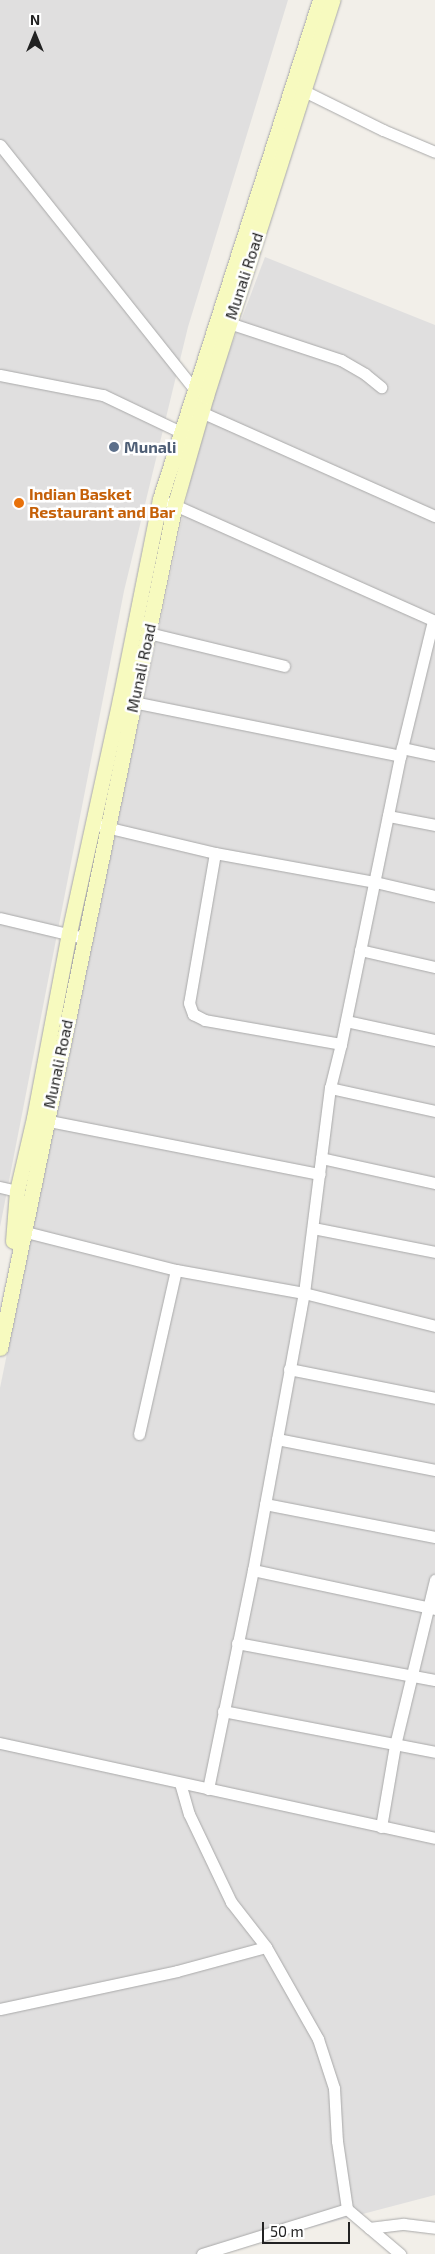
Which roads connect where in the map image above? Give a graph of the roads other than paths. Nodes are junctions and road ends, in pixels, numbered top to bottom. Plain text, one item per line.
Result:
1 (320, 0) edge
2 (332, 0) edge
3 (298, 88) junction
4 (0, 145) edge
5 (435, 152) edge
6 (229, 323) junction
7 (0, 374) edge
8 (381, 387) dead end
9 (194, 388) junction
10 (202, 407) junction
11 (187, 435) junction
12 (160, 499) junction
13 (175, 504) junction
14 (435, 516) edge
15 (434, 621) edge
16 (148, 633) junction
17 (284, 666) dead end
18 (127, 700) junction
19 (401, 752) junction
20 (435, 755) edge
21 (388, 816) junction
22 (100, 825) junction
23 (435, 825) edge
24 (215, 853) junction
25 (375, 882) junction
26 (435, 896) edge
27 (0, 918) edge
28 (68, 933) junction
29 (84, 938) junction
30 (360, 950) junction
31 (435, 967) edge
32 (346, 1021) junction
33 (435, 1040) edge
34 (341, 1044) junction
35 (330, 1088) junction
36 (435, 1111) edge
37 (40, 1119) junction
38 (321, 1158) junction
39 (320, 1174) junction
40 (435, 1183) edge
41 (0, 1187) edge
42 (17, 1191) junction
43 (313, 1228) junction
44 (20, 1231) junction
45 (435, 1252) edge
46 (176, 1270) junction
47 (304, 1292) junction
48 (0, 1302) edge
49 (435, 1326) edge
50 (0, 1348) edge
51 (289, 1369) junction
52 (435, 1398) edge
53 (139, 1434) dead end
54 (277, 1439) junction
55 (435, 1470) edge
56 (265, 1504) junction
57 (435, 1537) edge
58 (253, 1570) junction
59 (435, 1580) edge
60 (431, 1608) edge
61 (237, 1643) junction
62 (412, 1675) junction
63 (435, 1680) edge
64 (223, 1711) junction
65 (0, 1743) edge
66 (395, 1745) junction
67 (435, 1752) edge
68 (180, 1783) junction
69 (208, 1789) junction
70 (381, 1827) junction
71 (435, 1838) edge
72 (266, 1947) junction
73 (0, 2009) edge
74 (347, 2209) junction
75 (369, 2228) junction
76 (435, 2228) edge
77 (202, 2254) edge
78 (400, 2254) edge

1 - 3 main road, Munali Road
2 - 3 main road, Munali Road
3 - 5 street
3 - 6 main road, Munali Road
3 - 9 main road, Munali Road
4 - 9 street
6 - 8 street
6 - 10 main road, Munali Road
7 - 11 street
9 - 10 street
9 - 11 main road, Munali Road
10 - 11 main road, Munali Road
10 - 14 street
11 - 12 main road, Munali Road
11 - 13 main road, Munali Road
12 - 13 street
12 - 18 main road, Munali Road
13 - 15 street
13 - 16 main road, Munali Road
15 - 19 street
16 - 17 street
16 - 18 main road, Munali Road
18 - 19 street
18 - 22 main road, Munali Road
19 - 20 street
19 - 21 street
21 - 23 street
21 - 25 street
22 - 24 street
22 - 28 main road, Munali Road
22 - 29 main road, Munali Road
24 - 25 street
24 - 34 street
25 - 26 street
25 - 30 street
27 - 28 street
28 - 29 street
28 - 37 main road, Munali Road
29 - 37 main road, Munali Road
30 - 31 street
30 - 32 street
32 - 33 street
32 - 34 street
34 - 35 street
35 - 36 street
35 - 38 street
37 - 39 street
37 - 42 main road, Munali Road
37 - 44 main road, Munali Road
38 - 39 street
38 - 40 street
39 - 43 street
41 - 42 street
42 - 44 main road, Munali Road
43 - 45 street
43 - 47 street
44 - 46 street
44 - 48 main road, Munali Road
44 - 50 main road, Munali Road
46 - 47 street
46 - 53 street
47 - 49 street
47 - 51 street
51 - 52 street
51 - 54 street
54 - 55 street
54 - 56 street
56 - 57 street
56 - 58 street
58 - 60 street
58 - 61 street
59 - 60 street
60 - 62 street
61 - 62 street
61 - 64 street
62 - 63 street
62 - 66 street
64 - 66 street
64 - 69 street
65 - 68 street
66 - 67 street
66 - 70 street
68 - 69 street
68 - 72 street
69 - 70 street
70 - 71 street
72 - 73 street
72 - 74 street
74 - 75 street
74 - 77 street
75 - 76 street
75 - 78 street

